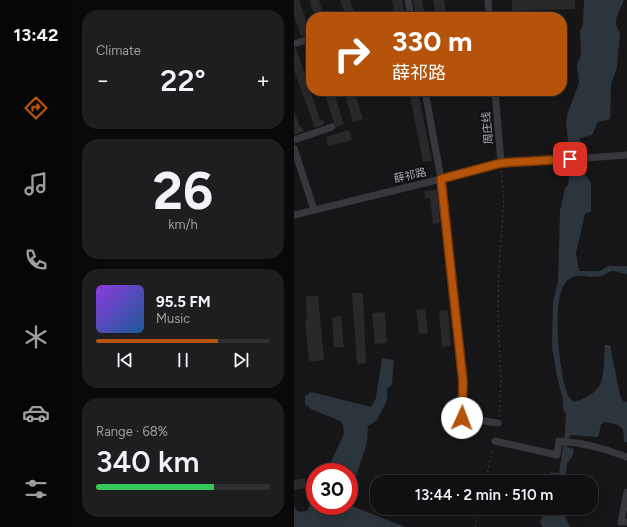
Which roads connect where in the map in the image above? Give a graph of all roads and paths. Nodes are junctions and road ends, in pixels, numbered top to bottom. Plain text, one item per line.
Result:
1 (408, 0) edge
2 (488, 0) edge
3 (410, 12) edge
4 (489, 12) edge
5 (306, 40) edge
6 (294, 44) edge
7 (426, 96) edge
8 (495, 96) edge
9 (332, 128) dead end
10 (294, 140) edge
11 (294, 148) edge
12 (627, 155) edge
13 (501, 163) junction
14 (441, 179) junction
15 (314, 210) junction
16 (294, 215) edge
17 (498, 423) joint
18 (495, 441) joint
19 (627, 457) edge
20 (487, 475) edge
21 (627, 492) edge
22 (478, 515) edge
23 (624, 524) edge
24 (475, 527) edge

1 - 3 street
2 - 4 street
5 - 6 street
7 - 14 street
8 - 13 street, 周庄线
9 - 10 street
11 - 15 street
12 - 13 street, 薛祁路
13 - 14 street, 薛祁路
13 - 17 path
14 - 15 street, 薛祁路
14 - 17 street
15 - 16 street, 薛祁路
18 - 19 street
18 - 20 path
21 - 23 street
22 - 24 path

